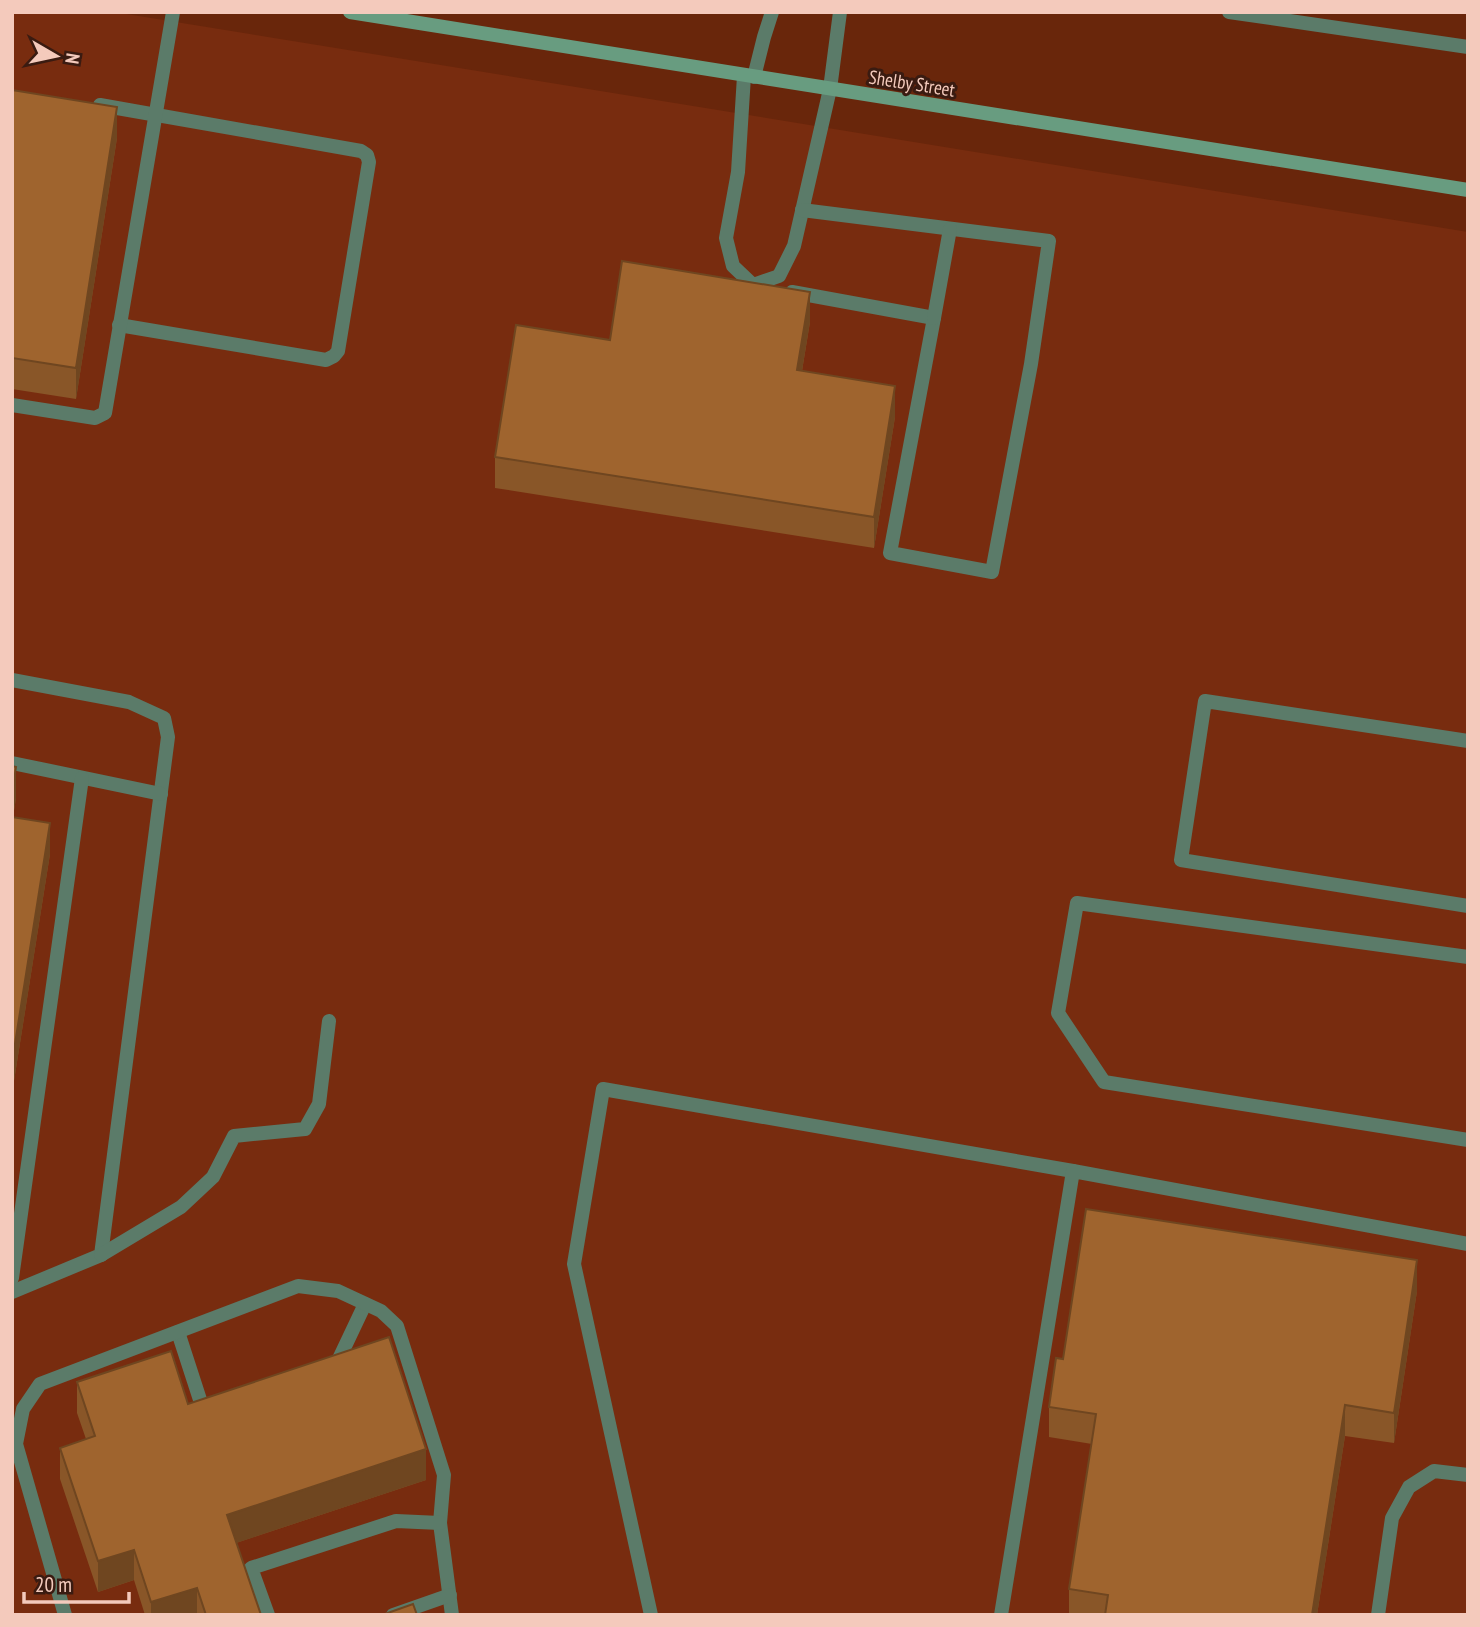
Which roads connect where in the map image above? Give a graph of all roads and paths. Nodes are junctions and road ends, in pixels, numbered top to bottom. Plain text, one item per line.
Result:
1 (173, 12) edge
2 (350, 12) edge
3 (772, 12) edge
4 (840, 12) edge
5 (1229, 12) edge
6 (1468, 47) edge
7 (749, 76) junction
8 (830, 89) junction
9 (90, 104) edge
10 (155, 115) junction
11 (1468, 190) edge
12 (802, 210) junction
13 (950, 229) junction
14 (753, 285) junction
15 (934, 318) junction
16 (119, 325) junction
17 (12, 405) edge
18 (12, 680) edge
19 (1468, 741) edge
20 (12, 763) edge
21 (82, 778) junction
22 (160, 794) junction
23 (1468, 906) edge
24 (1468, 957) edge
25 (329, 1021) dead end
26 (1468, 1140) edge
27 (1073, 1171) junction
28 (1468, 1244) edge
29 (101, 1255) junction
30 (12, 1278) edge
31 (12, 1293) edge
32 (365, 1304) junction
33 (178, 1332) junction
34 (314, 1370) edge
35 (228, 1400) edge
36 (1468, 1475) edge
37 (440, 1523) junction
38 (450, 1595) junction
39 (65, 1615) edge
40 (268, 1615) edge
41 (393, 1615) edge
42 (452, 1615) edge
43 (651, 1615) edge
44 (1000, 1615) edge
45 (1378, 1615) edge

1 - 10 street
2 - 7 street, Shelby Street
3 - 7 street
4 - 8 street
5 - 6 street
7 - 8 street, Shelby Street
7 - 14 street
8 - 11 street, Shelby Street
8 - 12 street
9 - 10 street
10 - 16 street
10 - 16 street
12 - 13 street
12 - 14 street
13 - 15 street
13 - 15 street
14 - 15 street
16 - 17 street
18 - 22 street
19 - 23 street
20 - 21 street
21 - 22 street
21 - 30 street
22 - 29 street
24 - 26 street
25 - 29 street
27 - 28 street
27 - 43 street
27 - 44 street
29 - 31 street
32 - 33 street
32 - 34 street
32 - 37 street
33 - 35 street
33 - 39 street
36 - 45 street
37 - 38 street
37 - 40 street
38 - 41 street
38 - 42 street

